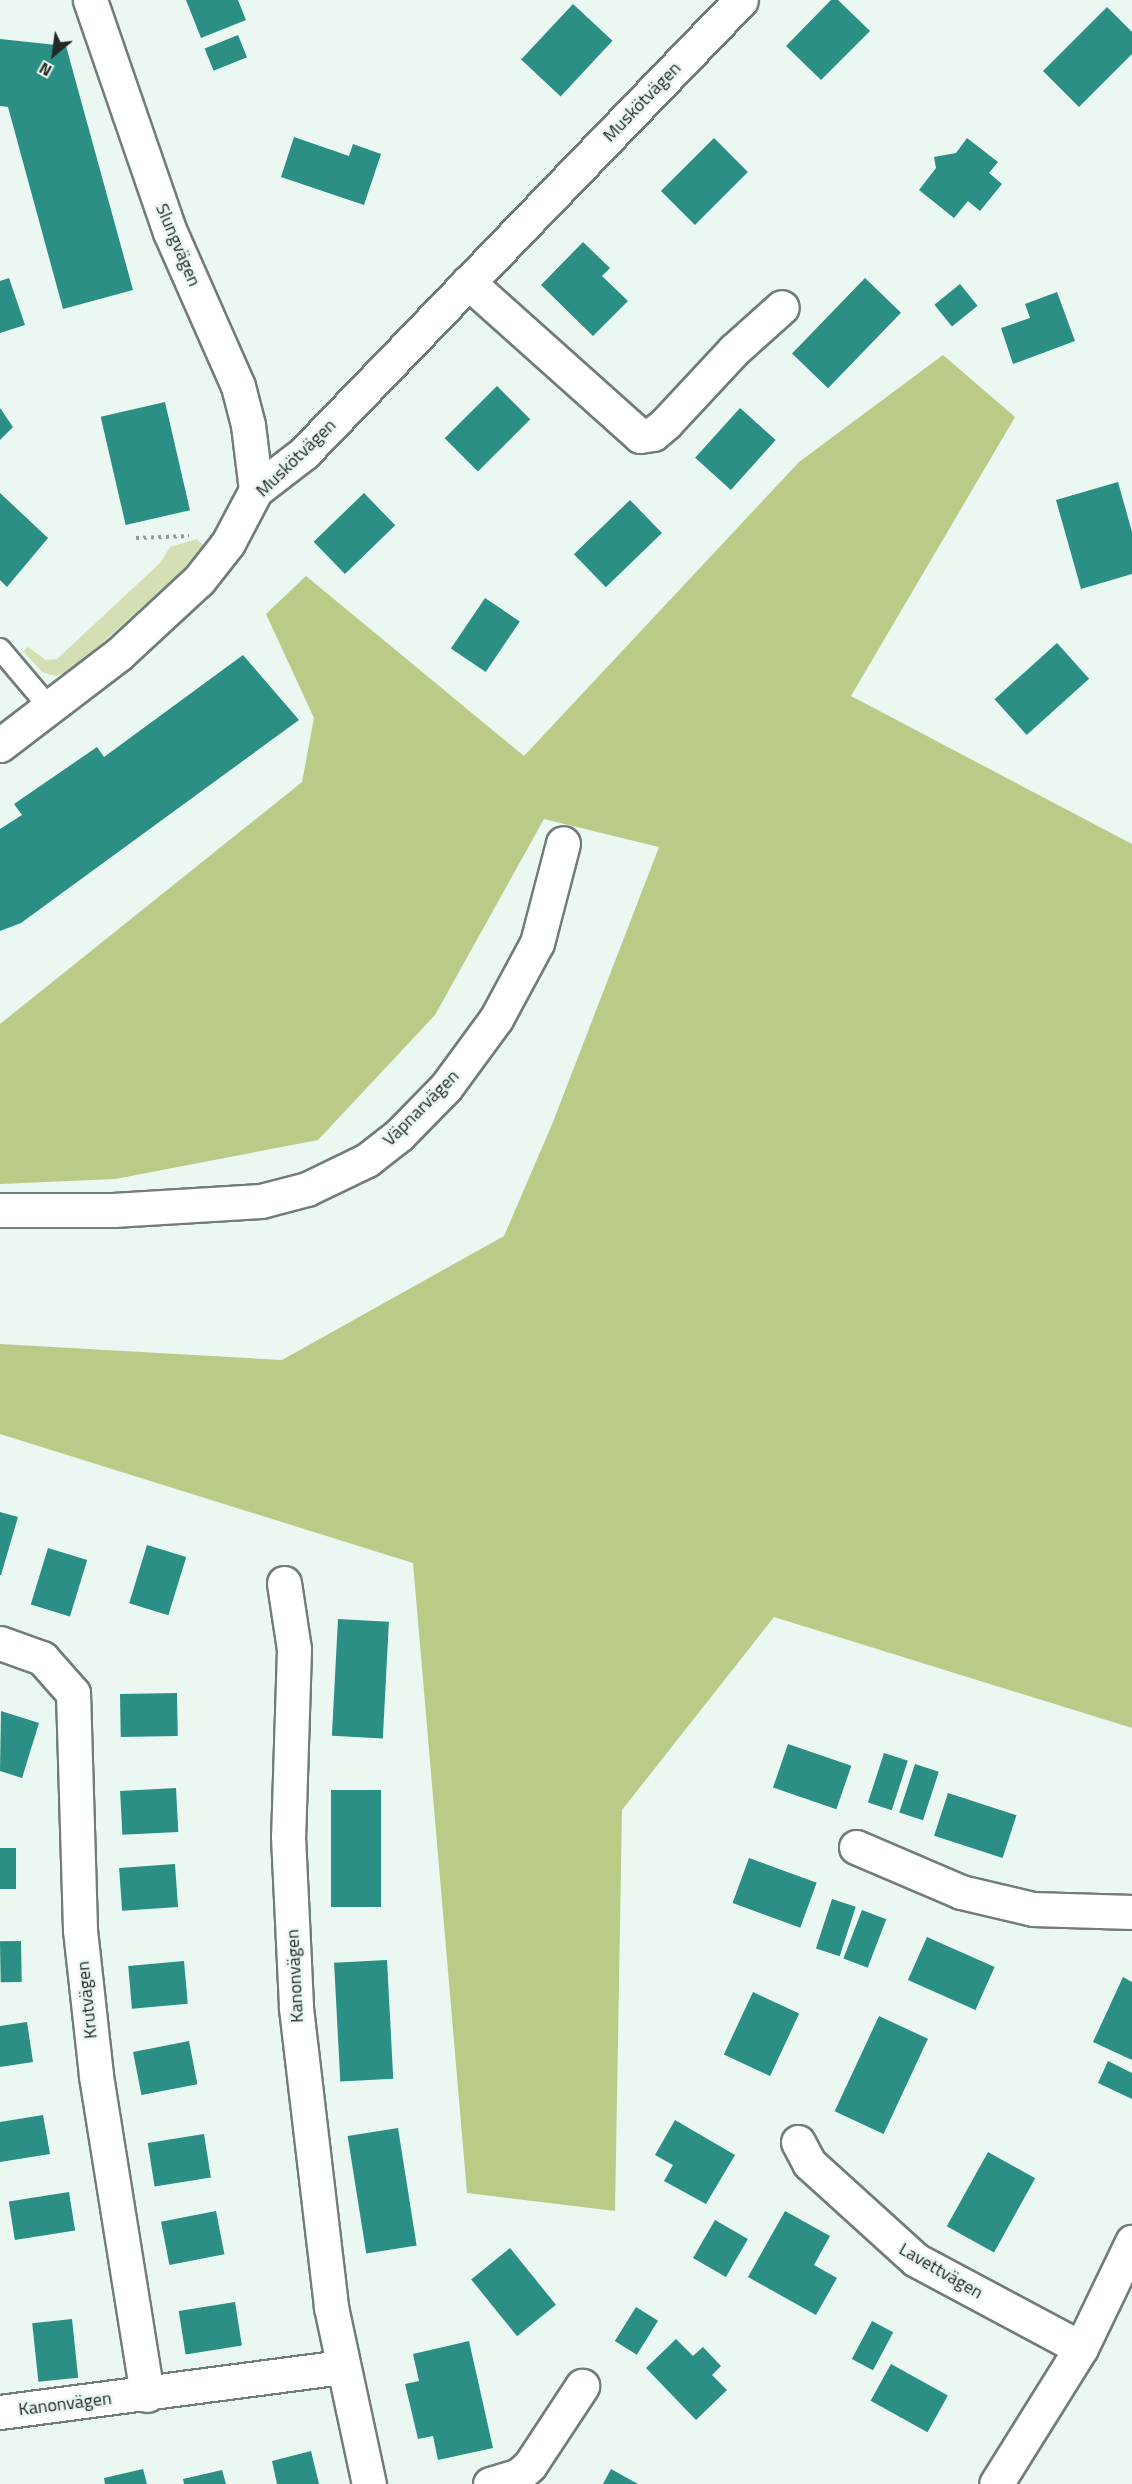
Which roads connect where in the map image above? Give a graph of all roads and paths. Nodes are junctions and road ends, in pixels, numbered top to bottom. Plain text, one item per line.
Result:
1 (90, 0) edge
2 (741, 0) edge
3 (468, 282) junction
4 (783, 307) dead end
5 (256, 490) junction
6 (0, 649) edge
7 (49, 707) junction
8 (0, 745) edge
9 (563, 843) dead end
10 (0, 1210) edge
11 (284, 1583) dead end
12 (0, 1642) edge
13 (856, 1847) dead end
14 (1132, 1912) edge
15 (798, 2142) dead end
16 (1132, 2242) edge
17 (1081, 2348) junction
18 (343, 2367) junction
19 (582, 2386) dead end
20 (147, 2395) junction
21 (0, 2412) edge
22 (369, 2484) edge
23 (490, 2484) edge
24 (996, 2484) edge

1 - 5 street, Slungvägen
2 - 3 street, Muskötvägen
3 - 4 street
3 - 5 street, Muskötvägen
5 - 7 street, Muskötvägen
6 - 7 lane
7 - 8 street, Muskötvägen
9 - 10 street, Väpnarvägen
11 - 18 street, Kanonvägen
12 - 20 street, Krutvägen
13 - 14 street
15 - 17 street, Lavettvägen
16 - 17 street
17 - 24 street
18 - 20 street, Kanonvägen
18 - 22 street, Kanonvägen
19 - 23 street
20 - 21 street, Kanonvägen

